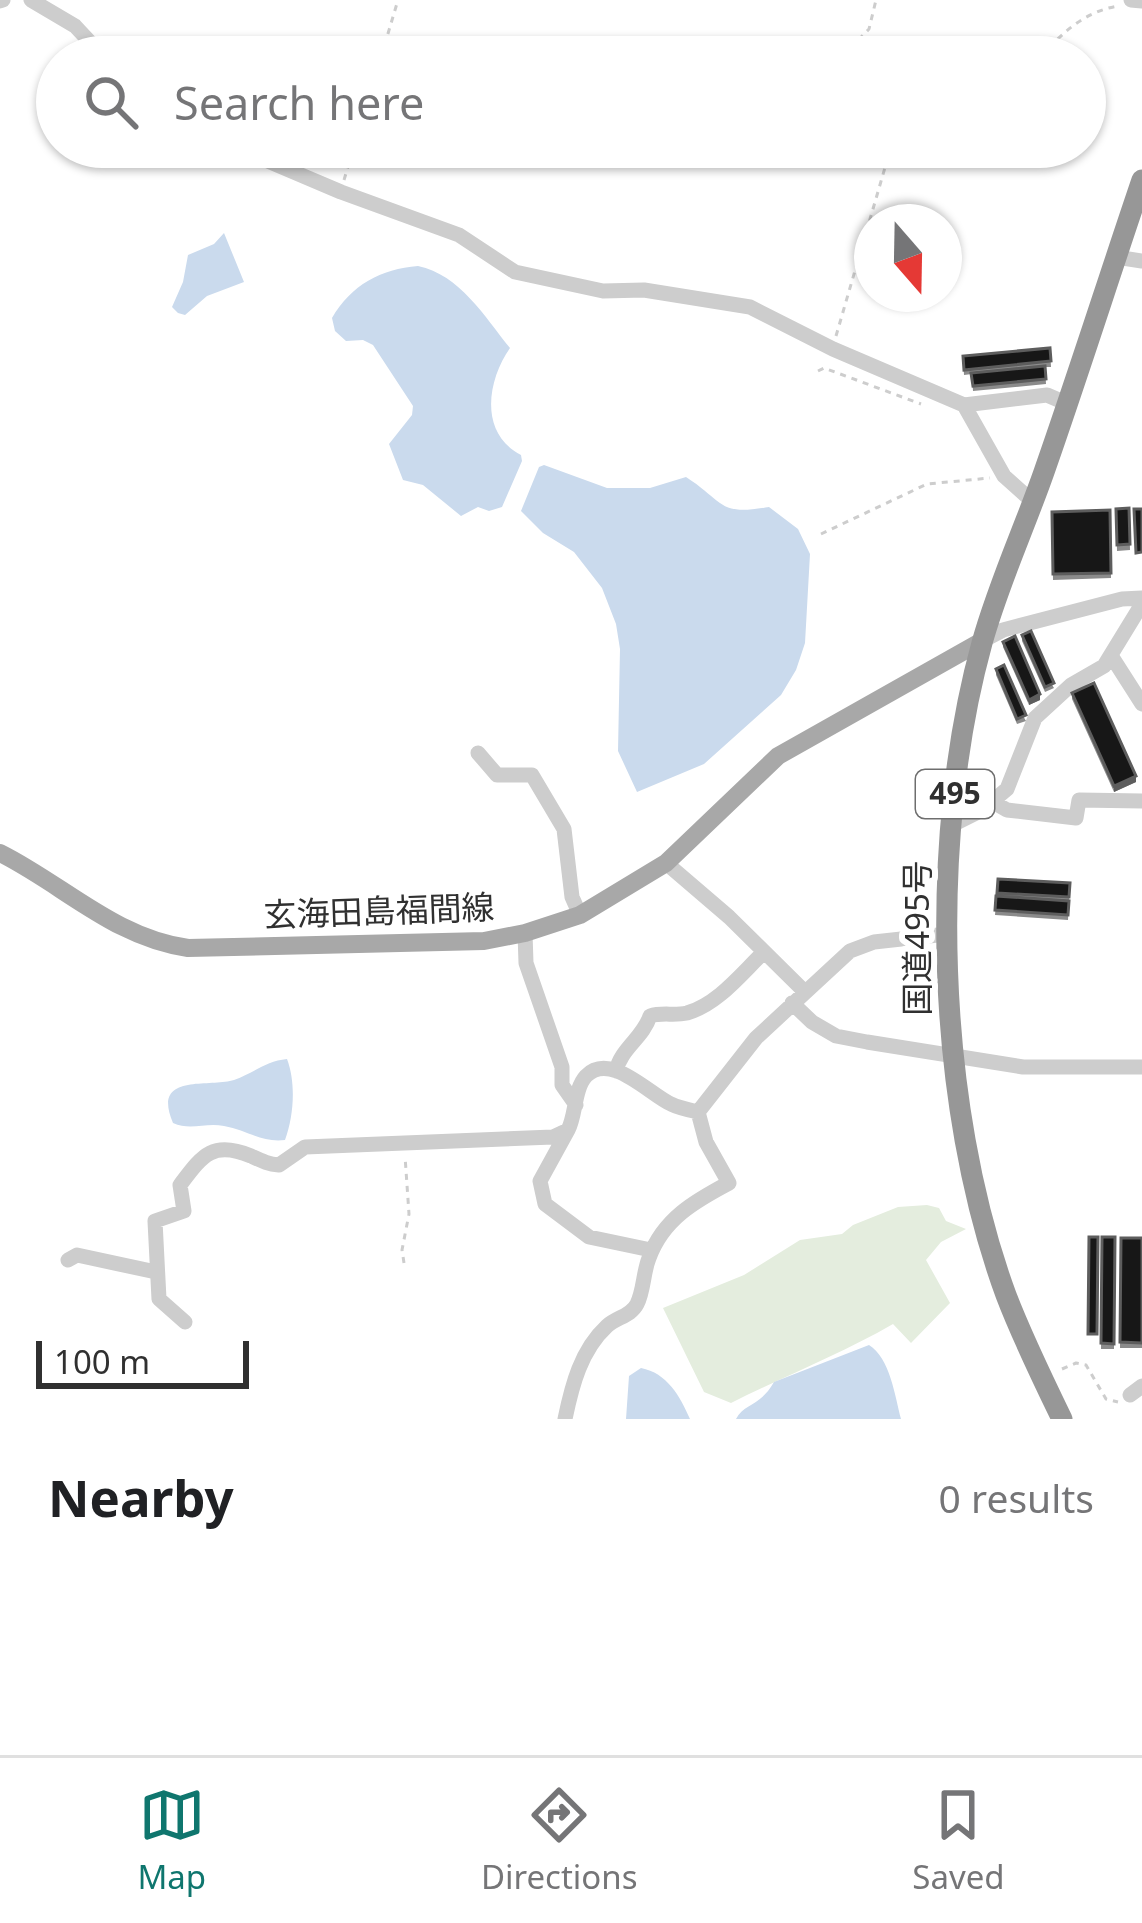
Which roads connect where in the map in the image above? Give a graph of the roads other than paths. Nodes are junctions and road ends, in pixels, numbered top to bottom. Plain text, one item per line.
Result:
1 (31, 0) edge
2 (1131, 1) edge
3 (1142, 1) edge
4 (84, 36) edge
5 (284, 168) edge
6 (1142, 180) edge
7 (1116, 257) junction
8 (1142, 261) edge
9 (1068, 404) junction
10 (964, 405) junction
11 (1033, 502) junction
12 (1142, 601) edge
13 (982, 641) junction
14 (1112, 657) junction
15 (1142, 704) edge
16 (478, 753) dead end
17 (1142, 801) edge
18 (993, 802) junction
19 (950, 826) junction
20 (0, 853) edge
21 (666, 863) junction
22 (580, 914) junction
23 (525, 933) junction
24 (946, 934) junction
25 (763, 953) junction
26 (798, 998) junction
27 (952, 1055) junction
28 (1142, 1067) edge
29 (616, 1071) junction
30 (576, 1106) junction
31 (698, 1112) junction
32 (568, 1130) junction
33 (651, 1250) junction
34 (68, 1260) dead end
35 (156, 1272) junction
36 (184, 1322) dead end
37 (565, 1419) edge
38 (1062, 1419) edge

1 - 4 street
2 - 3 street
5 - 10 street
6 - 7 highway, 国道495号 / 495
7 - 8 street
7 - 9 highway, 国道495号 / 495
9 - 10 street
9 - 11 highway, 国道495号 / 495
10 - 11 street
11 - 13 highway, 国道495号 / 495
12 - 13 street
12 - 14 street
13 - 19 highway, 国道495号 / 495
13 - 21 main road, 玄海田島福間線
14 - 15 street
14 - 18 street
16 - 22 street
17 - 18 street
18 - 19 street
19 - 24 highway, 国道495号 / 495
20 - 23 main road, 玄海田島福間線
21 - 22 main road, 玄海田島福間線
21 - 25 street
22 - 23 main road, 玄海田島福間線
23 - 30 street
24 - 26 street
24 - 27 highway, 国道495号 / 495
25 - 26 street
25 - 29 street
26 - 27 street
26 - 31 street
27 - 28 street
27 - 38 highway, 国道495号 / 495
29 - 30 street
29 - 31 street
30 - 32 street
31 - 33 street
32 - 33 street
32 - 35 street
33 - 37 street
34 - 35 street
35 - 36 street

